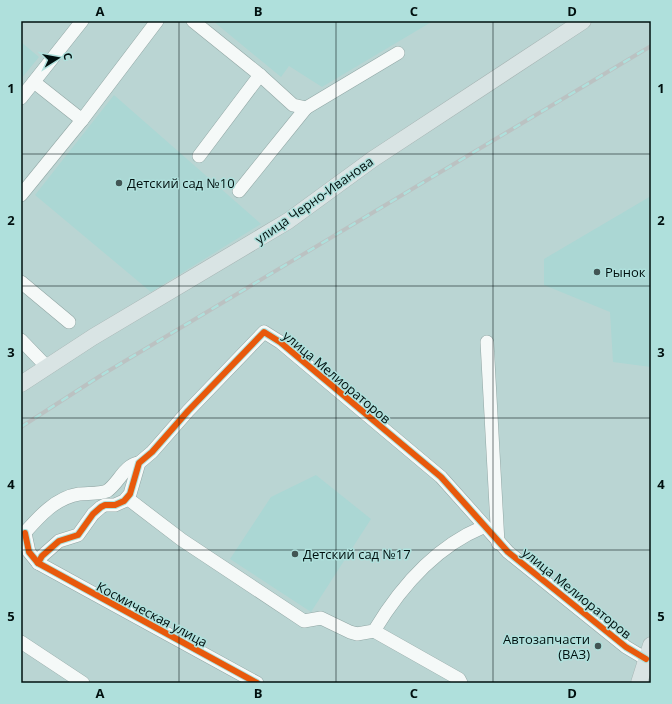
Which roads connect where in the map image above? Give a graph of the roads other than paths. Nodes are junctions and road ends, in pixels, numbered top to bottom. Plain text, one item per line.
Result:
1 (82, 21) edge
2 (157, 21) edge
3 (194, 21) edge
4 (583, 21) edge
5 (398, 54) dead end
6 (260, 75) junction
7 (34, 82) junction
8 (21, 98) edge
9 (306, 108) junction
10 (82, 120) junction
11 (199, 156) dead end
12 (239, 191) dead end
13 (21, 195) edge
14 (21, 282) edge
15 (69, 322) dead end
16 (21, 340) edge
17 (487, 342) dead end
18 (46, 367) junction
19 (21, 384) edge
20 (139, 463) junction
21 (127, 498) junction
22 (483, 527) junction
23 (23, 535) edge
24 (498, 543) junction
25 (21, 559) edge
26 (38, 563) junction
27 (374, 630) junction
28 (21, 642) edge
29 (649, 652) edge
30 (83, 683) edge
31 (257, 683) edge
32 (461, 683) edge
33 (639, 683) edge

1 - 7 street
2 - 10 street
3 - 6 street
4 - 18 main road, улица Черно-Иванова
5 - 9 street
6 - 9 street
6 - 11 street
7 - 8 street
7 - 10 street
9 - 12 street
10 - 13 street
14 - 15 street
16 - 18 street
17 - 24 street
18 - 19 main road, улица Черно-Иванова
20 - 21 street
20 - 22 street, улица Мелиораторов
20 - 23 street
21 - 26 street
21 - 27 street
22 - 24 street, улица Мелиораторов
22 - 27 street
23 - 26 street
24 - 29 street, улица Мелиораторов
25 - 26 street
26 - 31 street, Космическая улица
27 - 32 street
28 - 30 street
29 - 33 main road

